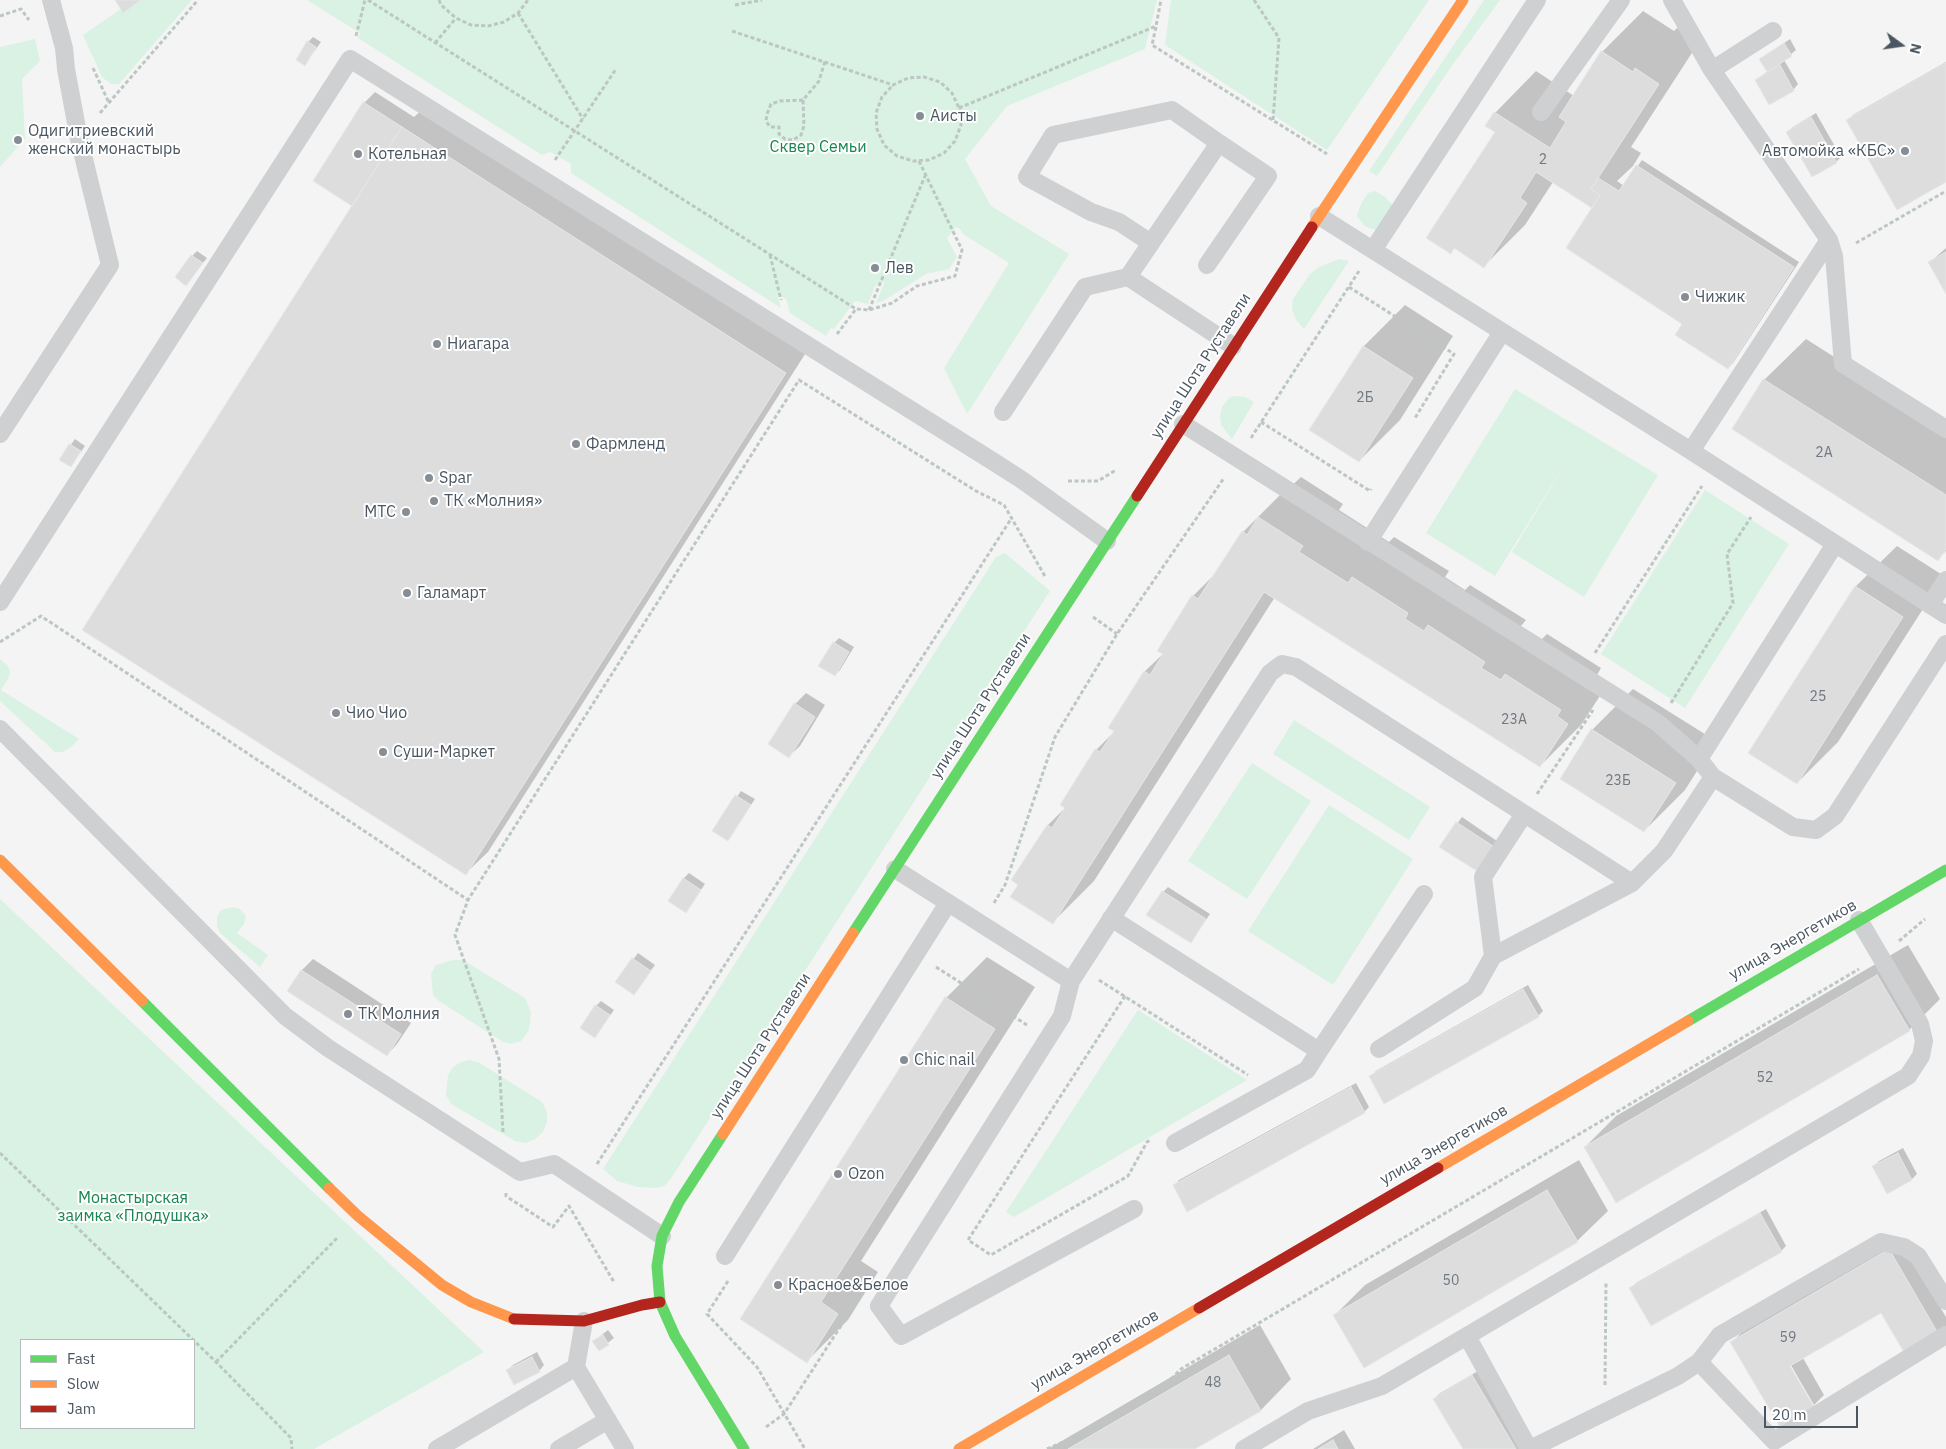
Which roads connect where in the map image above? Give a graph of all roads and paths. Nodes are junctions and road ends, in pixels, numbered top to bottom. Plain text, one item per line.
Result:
1 (51, 0) edge
2 (198, 0) edge
3 (366, 0) edge
4 (439, 0) edge
5 (528, 0) edge
6 (762, 0) edge
7 (1161, 0) edge
8 (1254, 0) edge
9 (1463, 0) edge
10 (1537, 0) edge
11 (1621, 0) edge
12 (1672, 0) edge
13 (736, 5) dead end
14 (518, 13) junction
15 (456, 18) junction
16 (1156, 26) junction
17 (732, 31) dead end
18 (1773, 31) dead end
19 (435, 43) junction
20 (89, 59) dead end
21 (350, 59) junction
22 (825, 61) junction
23 (616, 69) dead end
24 (1712, 70) junction
25 (892, 85) junction
26 (803, 100) junction
27 (109, 103) junction
28 (959, 108) junction
29 (1541, 112) dead end
30 (583, 119) junction
31 (1272, 120) junction
32 (574, 131) junction
33 (78, 139) junction
34 (1219, 143) junction
35 (1332, 157) dead end
36 (919, 161) junction
37 (926, 176) junction
38 (542, 179) junction
39 (1946, 191) edge
40 (1319, 216) junction
41 (1151, 243) junction
42 (1832, 248) junction
43 (1373, 250) junction
44 (770, 254) junction
45 (1207, 265) dead end
46 (1128, 277) junction
47 (1349, 287) junction
48 (869, 310) junction
49 (1502, 332) junction
50 (790, 334) junction
51 (1233, 346) junction
52 (1003, 412) dead end
53 (1414, 418) dead end
54 (1261, 422) junction
55 (1183, 424) junction
56 (1946, 429) edge
57 (0, 434) edge
58 (1691, 450) junction
59 (1238, 458) junction
60 (1122, 466) dead end
61 (1714, 466) junction
62 (1022, 480) junction
63 (1064, 481) dead end
64 (1375, 482) dead end
65 (1763, 498) junction
66 (1004, 505) junction
67 (1011, 519) junction
68 (1106, 541) junction
69 (1368, 542) junction
70 (1835, 544) junction
71 (1946, 580) edge
72 (1069, 600) junction
73 (0, 602) edge
74 (1930, 605) junction
75 (1946, 615) edge
76 (1117, 634) junction
77 (0, 642) edge
78 (1946, 644) edge
79 (1581, 676) junction
80 (1606, 690) junction
81 (1658, 723) junction
82 (0, 728) edge
83 (1699, 759) junction
84 (1713, 777) junction
85 (1524, 814) junction
86 (0, 860) edge
87 (895, 869) junction
88 (1946, 870) edge
89 (1632, 883) junction
90 (1424, 894) dead end
91 (948, 903) junction
92 (1930, 916) dead end
93 (1112, 918) junction
94 (1859, 920) junction
95 (981, 924) junction
96 (916, 954) junction
97 (1493, 956) junction
98 (1879, 956) junction
99 (1075, 974) junction
100 (1125, 996) junction
101 (1031, 1028) dead end
102 (1379, 1049) dead end
103 (1319, 1051) junction
104 (1256, 1080) dead end
105 (1155, 1137) dead end
106 (1174, 1143) dead end
107 (0, 1153) edge
108 (584, 1184) junction
109 (569, 1206) dead end
110 (1134, 1209) dead end
111 (358, 1216) junction
112 (662, 1236) junction
113 (1606, 1253) junction
114 (725, 1256) dead end
115 (728, 1281) dead end
116 (1946, 1301) edge
117 (660, 1302) junction
118 (584, 1321) junction
119 (1946, 1335) edge
120 (1467, 1336) junction
121 (192, 1339) edge
122 (195, 1342) edge
123 (216, 1362) junction
124 (1699, 1362) junction
125 (576, 1367) junction
126 (1605, 1412) junction
127 (608, 1420) junction
128 (292, 1449) edge
129 (436, 1449) edge
130 (559, 1449) edge
131 (625, 1449) edge
132 (744, 1449) edge
133 (805, 1449) edge
134 (958, 1449) edge
135 (1047, 1449) edge
136 (1244, 1449) edge
137 (1530, 1449) edge

1 - 33 lane
2 - 27 path
3 - 19 path
3 - 21 path
4 - 15 path
5 - 14 path
6 - 13 path
7 - 16 path
8 - 31 path
9 - 40 street, улица Шота Руставели
10 - 43 lane
11 - 29 lane
12 - 24 lane
14 - 15 path
14 - 30 path
15 - 19 path
16 - 28 path
16 - 31 path
17 - 22 path
18 - 24 lane
19 - 32 path
20 - 27 path
21 - 38 lane
21 - 73 lane
22 - 25 path
22 - 26 path
23 - 30 path
24 - 42 lane
25 - 28 path
25 - 36 path
26 - 26 path
27 - 33 path
28 - 36 path
30 - 32 path
31 - 35 path
32 - 38 path
32 - 44 path
33 - 57 lane
34 - 41 lane
34 - 41 lane
34 - 45 lane
36 - 37 path
37 - 48 path
37 - 48 path
38 - 50 lane
39 - 42 path
40 - 43 lane
40 - 51 street, улица Шота Руставели
41 - 46 lane
42 - 56 lane
42 - 58 lane
43 - 47 path
43 - 49 lane
44 - 48 path
44 - 50 path
46 - 51 lane
46 - 52 lane
47 - 53 path
47 - 54 path
49 - 58 lane
49 - 69 lane
50 - 62 lane
51 - 55 street, улица Шота Руставели
54 - 59 path
54 - 64 path
55 - 59 lane
55 - 68 street, улица Шота Руставели
58 - 61 lane
59 - 69 lane
59 - 76 path
60 - 63 path
61 - 65 lane
61 - 79 path
62 - 66 path
62 - 68 lane
65 - 70 lane
65 - 81 path
66 - 67 path
66 - 77 path
67 - 72 path
67 - 108 path
68 - 72 street, улица Шота Руставели
69 - 79 lane
70 - 74 lane
70 - 83 lane
71 - 74 lane
72 - 76 path
72 - 87 street, улица Шота Руставели
74 - 75 lane
76 - 95 path
78 - 84 lane
79 - 80 lane
80 - 81 lane
80 - 85 path
81 - 83 lane
82 - 108 lane
83 - 84 lane
84 - 89 lane
85 - 89 lane
85 - 93 lane
85 - 97 lane
86 - 111 street
87 - 91 lane
87 - 112 street, улица Шота Руставели
88 - 94 street, улица Энергетиков
89 - 97 lane
90 - 103 lane
91 - 95 lane
91 - 96 lane
92 - 98 path
93 - 99 lane
93 - 103 lane
94 - 98 lane
94 - 134 street, улица Энергетиков
95 - 99 lane
96 - 101 path
96 - 114 lane
97 - 102 lane
98 - 113 lane
98 - 135 path
99 - 100 path
99 - 110 lane
100 - 104 path
100 - 105 path
103 - 106 lane
107 - 121 path
108 - 109 path
108 - 112 lane
111 - 118 street
111 - 123 path
112 - 117 street, улица Шота Руставели
113 - 120 lane
113 - 126 path
115 - 133 path
116 - 124 lane
117 - 118 street
117 - 132 street, улица Шота Руставели
118 - 125 lane
119 - 124 lane
120 - 136 lane
120 - 137 lane
122 - 123 path
123 - 128 path
124 - 126 lane
125 - 127 lane
125 - 129 lane
126 - 137 lane
127 - 130 lane
127 - 131 lane

